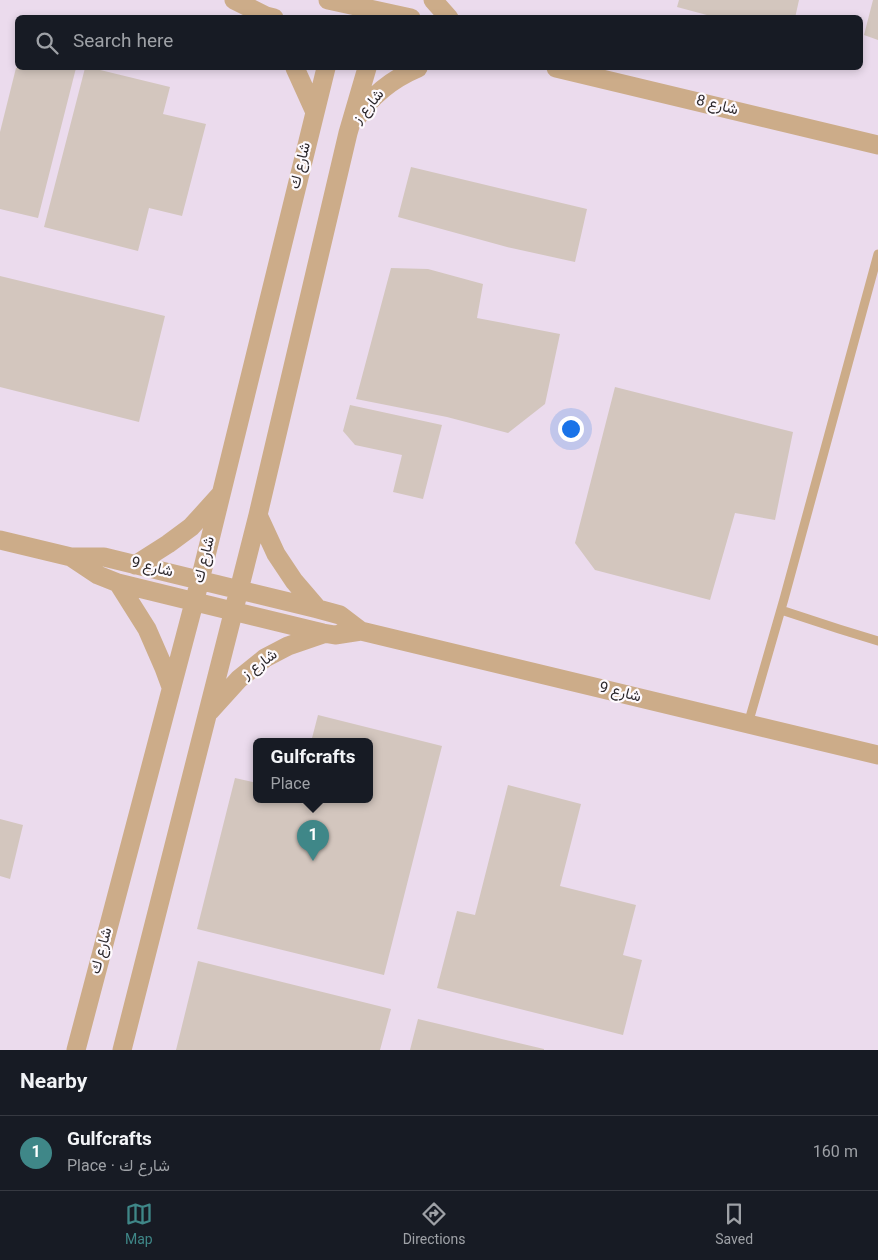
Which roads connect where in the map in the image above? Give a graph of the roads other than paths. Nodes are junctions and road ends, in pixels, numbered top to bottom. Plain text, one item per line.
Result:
1 (234, 0) edge
2 (433, 0) edge
3 (338, 5) edge
4 (383, 9) edge
5 (265, 15) edge
6 (402, 15) edge
7 (446, 15) edge
8 (296, 70) edge
9 (325, 70) edge
10 (366, 70) edge
11 (413, 70) edge
12 (564, 70) edge
13 (314, 110) junction
14 (348, 133) junction
15 (878, 145) edge
16 (878, 256) edge
17 (221, 494) junction
18 (258, 515) junction
19 (0, 540) edge
20 (71, 556) junction
21 (136, 565) junction
22 (200, 580) junction
23 (118, 583) junction
24 (239, 590) junction
25 (194, 602) junction
26 (318, 609) junction
27 (780, 610) junction
28 (233, 611) junction
29 (361, 631) junction
30 (324, 633) junction
31 (878, 641) edge
32 (171, 687) junction
33 (208, 714) junction
34 (748, 724) junction
35 (878, 755) edge
36 (76, 1050) edge
37 (122, 1050) edge

1 - 5 street
2 - 7 street
3 - 4 street
4 - 6 street
8 - 13 street
9 - 13 street, شارع ك
10 - 14 street
11 - 14 street, شارع ز
12 - 15 street, شارع 8
13 - 17 street, شارع ك
14 - 18 street
16 - 27 lane
17 - 21 street
17 - 22 street, شارع ك
18 - 24 street
18 - 26 street
19 - 20 street, شارع 9
20 - 21 street, شارع 9
20 - 23 street, شارع 9
21 - 22 street, شارع 9
22 - 24 street, شارع 9
22 - 25 street, شارع ك
23 - 25 street, شارع 9
23 - 32 street, شارع 9
24 - 26 street, شارع 9
24 - 28 street
25 - 28 street, شارع 9
25 - 32 street, شارع ك
26 - 29 street, شارع 9
27 - 31 lane
27 - 34 lane
28 - 30 street, شارع 9
28 - 33 street
29 - 30 street, شارع 9
29 - 34 street, شارع 9
30 - 33 street, شارع ز
32 - 36 street, شارع ك
33 - 37 street
34 - 35 street, شارع 9

